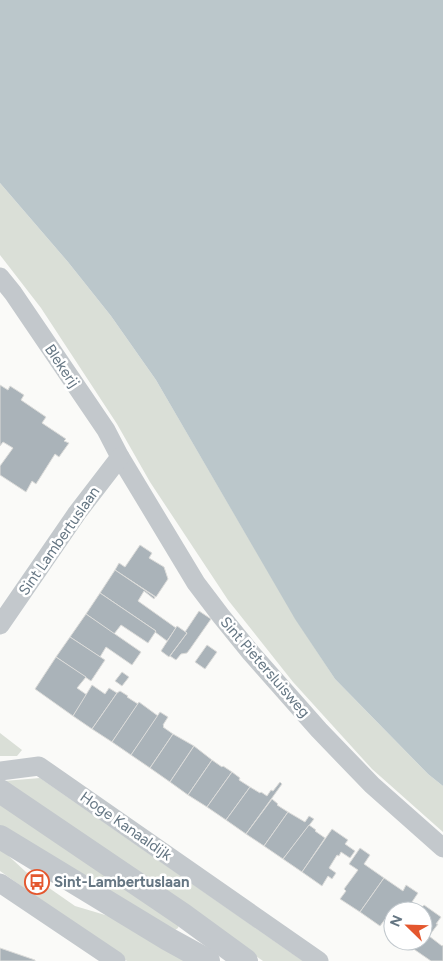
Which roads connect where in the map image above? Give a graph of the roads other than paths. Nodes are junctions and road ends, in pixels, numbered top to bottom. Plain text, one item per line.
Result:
1 (0, 277) edge
2 (120, 457) junction
3 (0, 625) edge
4 (0, 771) edge
5 (0, 791) edge
6 (0, 837) edge
7 (443, 848) edge
8 (0, 883) edge
9 (116, 961) edge
10 (208, 961) edge
11 (246, 961) edge
12 (319, 961) edge

1 - 2 street, Blekerij
2 - 3 street, Sint Lambertuslaan
2 - 7 street, Sint Pietersluisweg
4 - 12 street, Hoge Kanaaldijk
5 - 11 street
6 - 10 street
8 - 9 street

